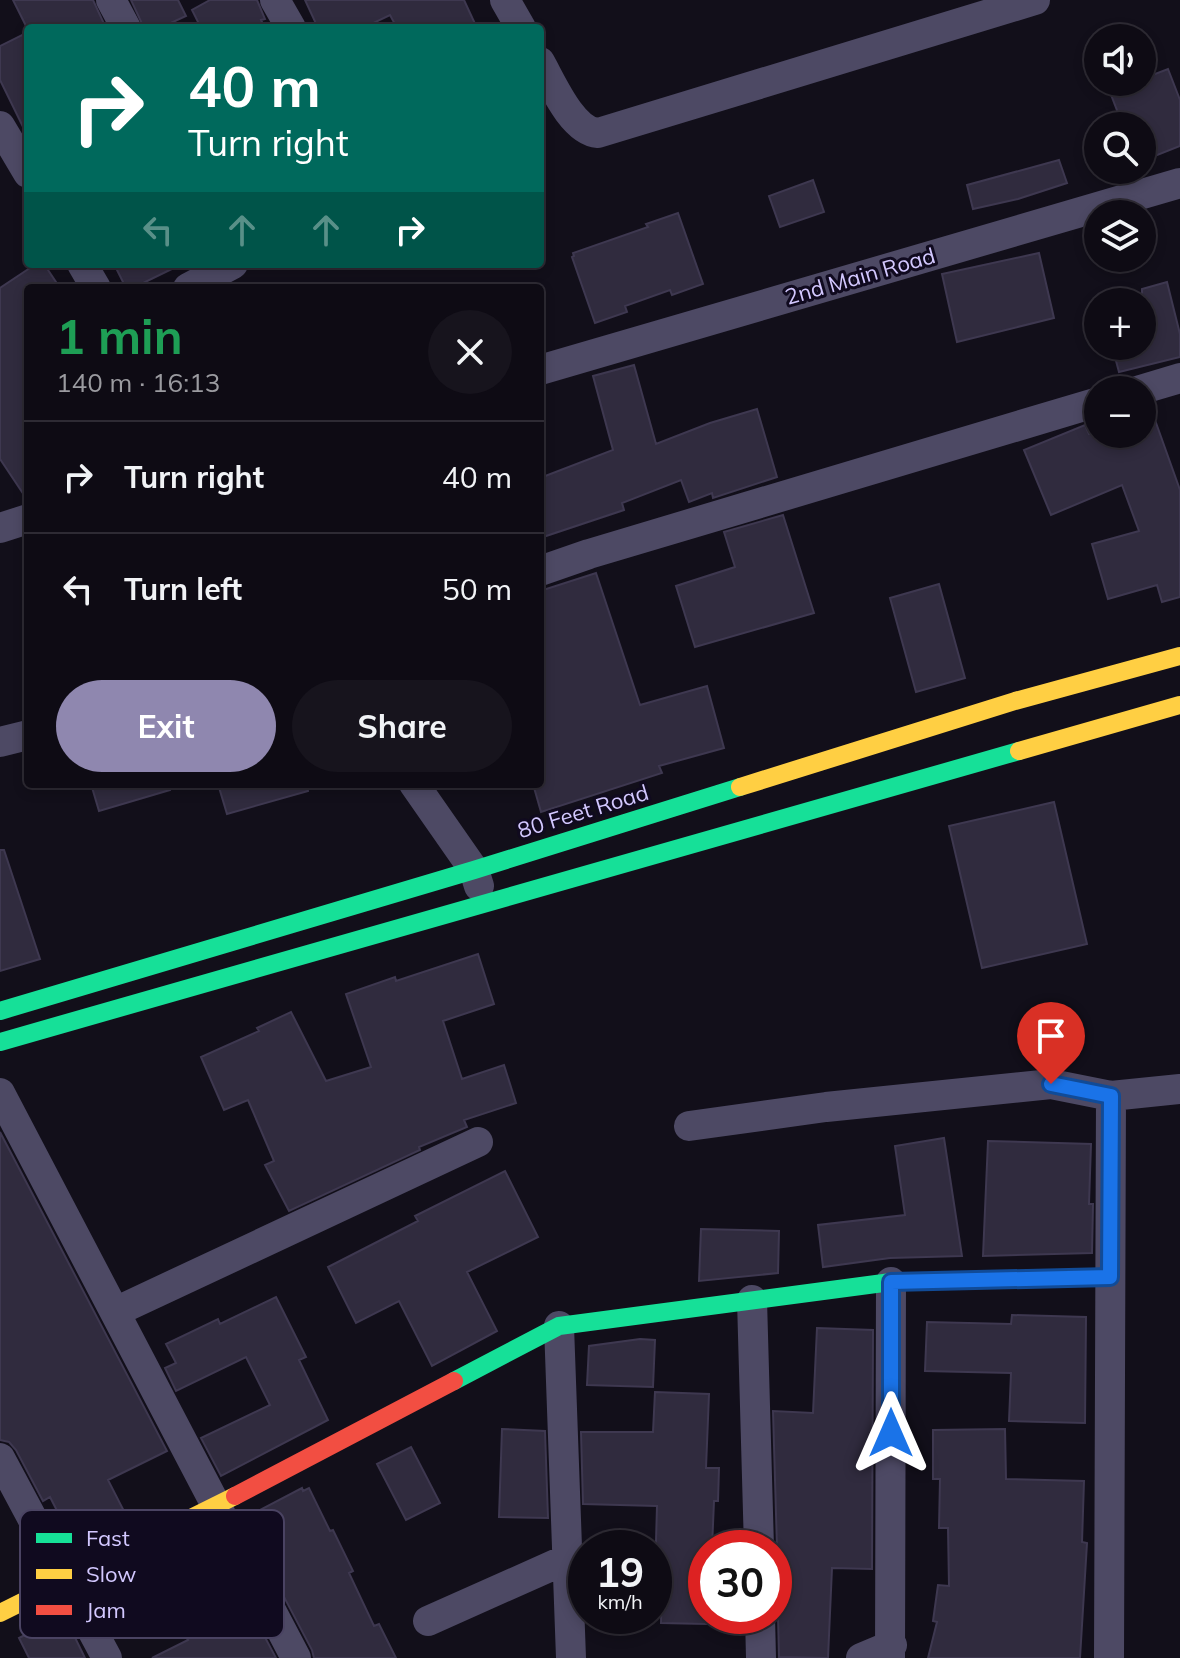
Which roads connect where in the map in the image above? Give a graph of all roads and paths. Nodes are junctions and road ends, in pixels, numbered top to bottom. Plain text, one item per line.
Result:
1 (111, 0) edge
2 (275, 0) edge
3 (505, 0) edge
4 (1035, 0) edge
5 (124, 24) edge
6 (289, 24) edge
7 (519, 24) edge
8 (544, 78) edge
9 (552, 111) edge
10 (0, 126) edge
11 (24, 166) edge
12 (1180, 183) edge
13 (226, 268) edge
14 (196, 284) edge
15 (544, 369) edge
16 (1180, 378) edge
17 (1156, 385) edge
18 (1084, 406) edge
19 (544, 570) edge
20 (1180, 656) edge
21 (1180, 705) edge
22 (24, 736) edge
23 (0, 742) edge
24 (417, 788) edge
25 (474, 870) junction
26 (485, 904) junction
27 (0, 1011) edge
28 (0, 1042) edge
29 (1180, 1089) edge
30 (0, 1093) edge
31 (1111, 1096) junction
32 (689, 1126) dead end
33 (478, 1142) dead end
34 (1110, 1277) junction
35 (891, 1282) junction
36 (752, 1300) junction
37 (115, 1312) junction
38 (559, 1326) junction
39 (0, 1458) edge
40 (216, 1506) junction
41 (28, 1510) edge
42 (208, 1510) edge
43 (218, 1510) edge
44 (758, 1530) edge
45 (567, 1559) junction
46 (20, 1603) edge
47 (0, 1613) edge
48 (428, 1621) dead end
49 (760, 1634) edge
50 (284, 1635) edge
51 (96, 1638) edge
52 (891, 1652) edge
53 (107, 1658) edge
54 (296, 1658) edge
55 (571, 1658) edge
56 (761, 1658) edge
57 (861, 1658) edge
58 (1109, 1658) edge

1 - 5 street
2 - 6 street
3 - 7 street
4 - 9 street
8 - 9 street
10 - 11 street
12 - 15 street, 2nd Main Road
13 - 14 street
16 - 17 street
18 - 19 street
20 - 25 main road, 80 Feet Road
21 - 26 main road
22 - 23 street
24 - 25 street
25 - 26 street
25 - 27 main road, 80 Feet Road
26 - 28 main road
29 - 31 street
30 - 37 street
31 - 32 street
31 - 34 street
33 - 37 street
34 - 35 main road
34 - 58 street
35 - 36 main road
35 - 52 street
36 - 38 main road
36 - 44 street
37 - 40 street
38 - 40 main road
38 - 45 street
39 - 41 street
40 - 42 main road
40 - 43 street
45 - 48 street
45 - 55 street
46 - 47 main road
49 - 56 street
50 - 54 street
51 - 53 street
52 - 57 street

